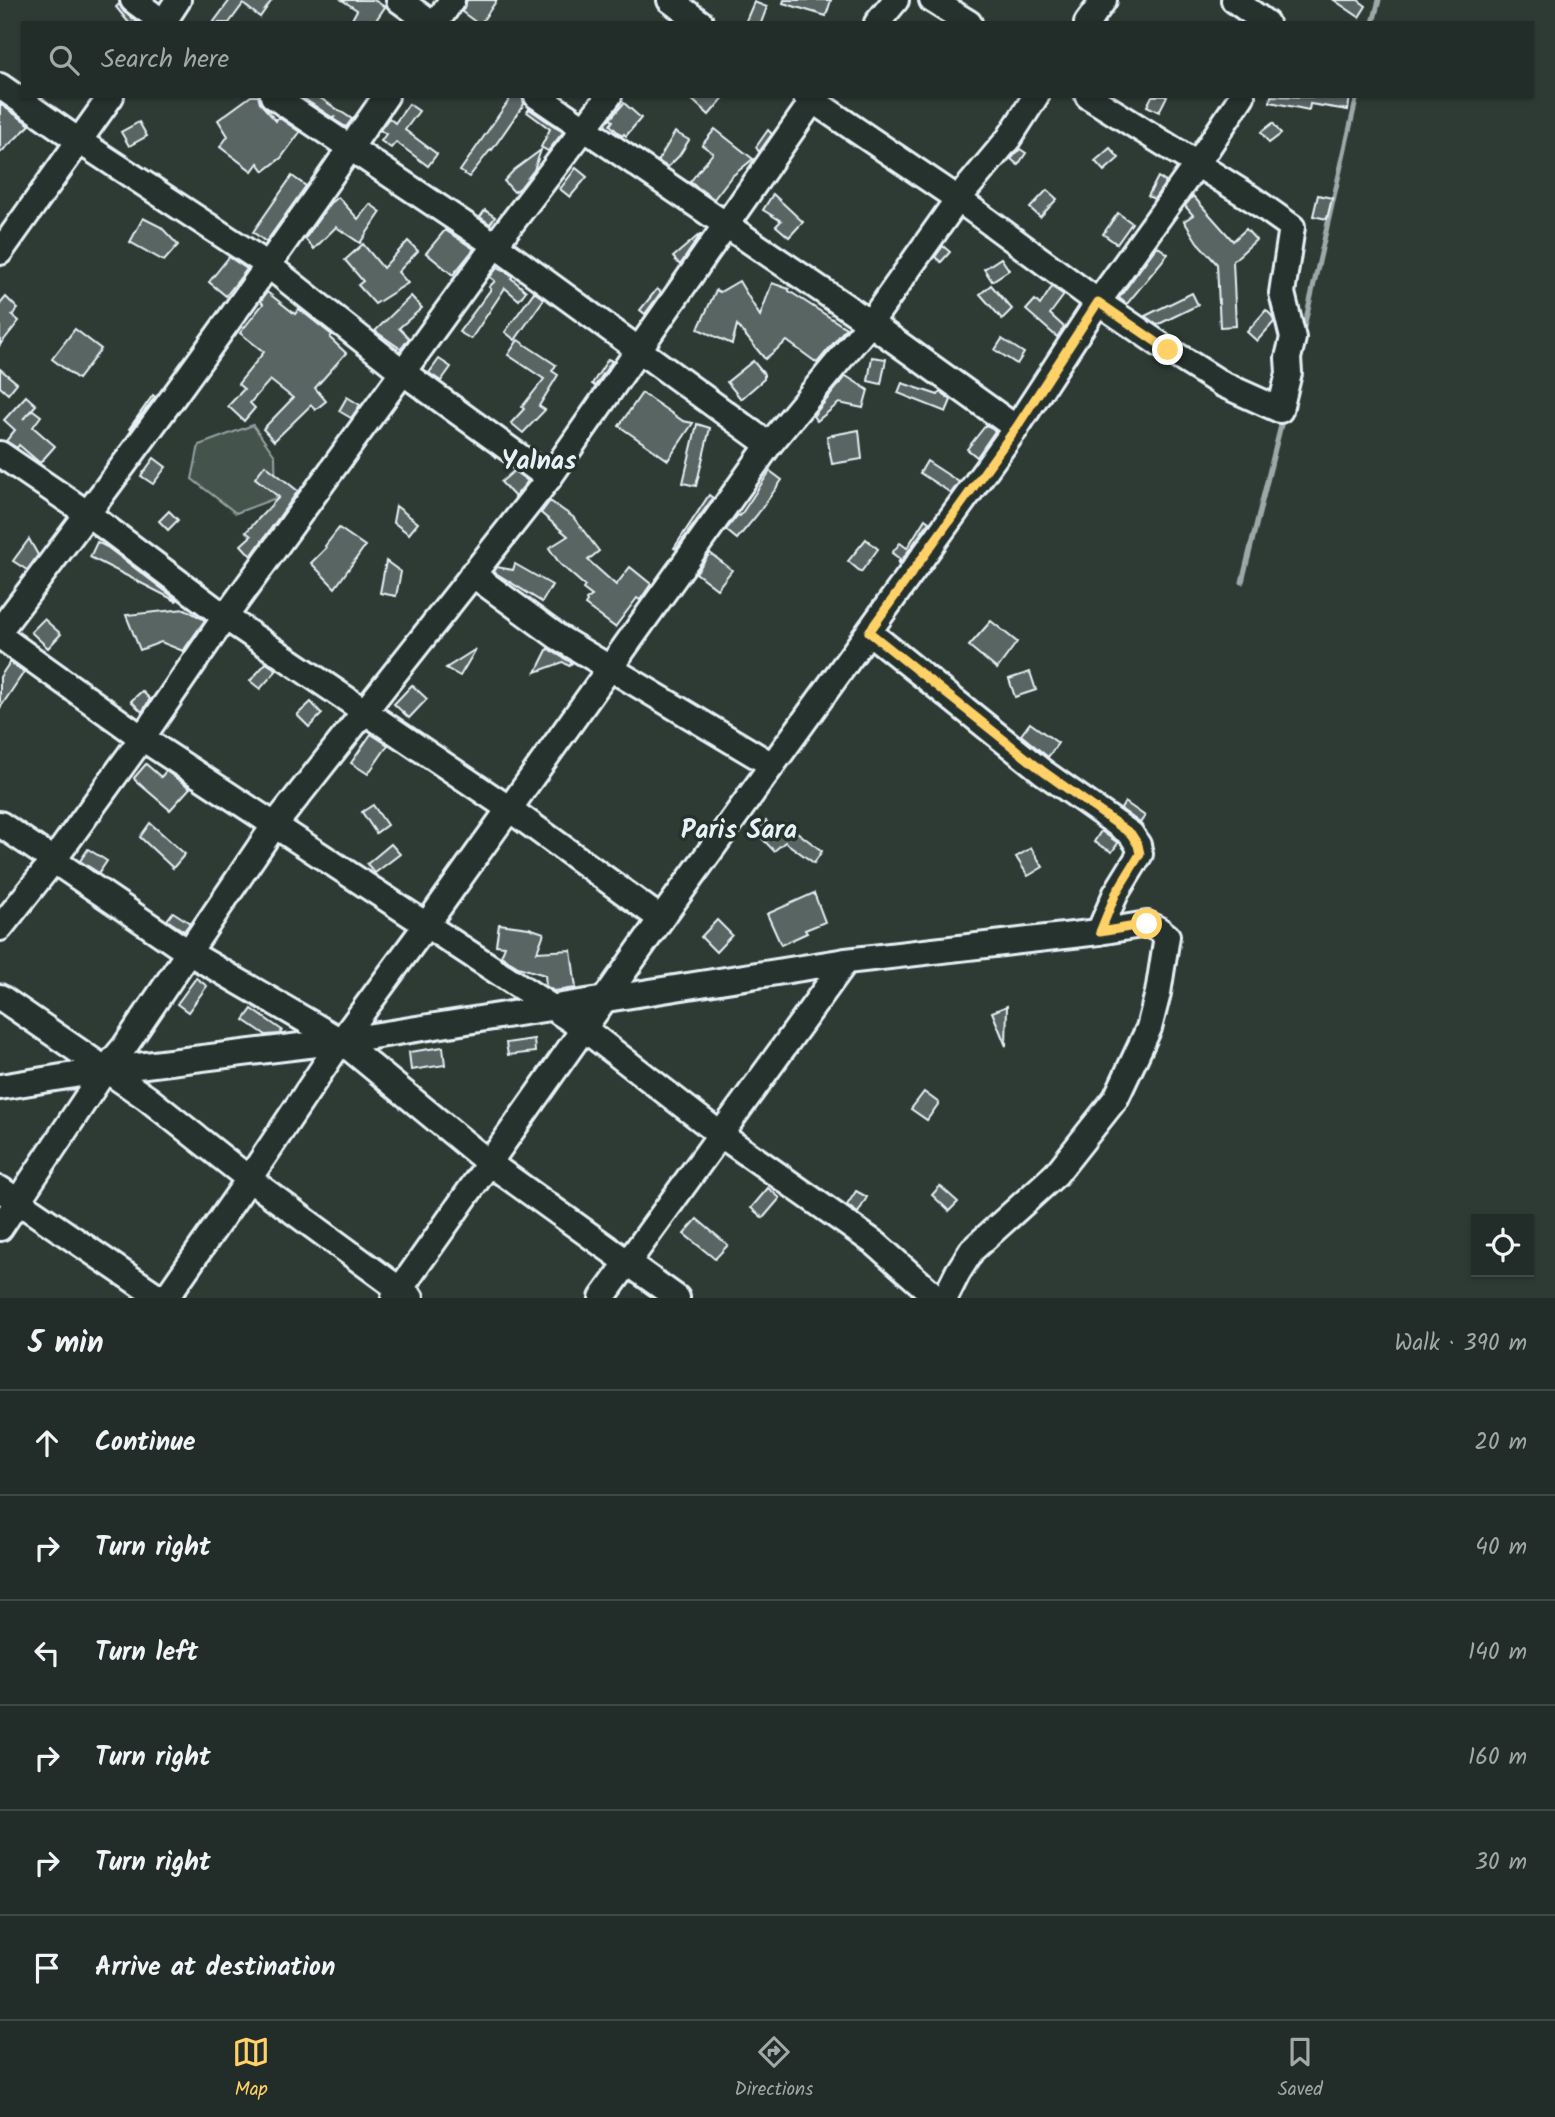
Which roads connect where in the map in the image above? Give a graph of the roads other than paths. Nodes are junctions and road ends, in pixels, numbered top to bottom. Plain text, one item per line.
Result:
1 (133, 0) edge
2 (178, 0) edge
3 (398, 0) edge
4 (452, 0) edge
5 (896, 0) edge
6 (932, 0) edge
7 (1104, 0) edge
8 (1234, 0) edge
9 (671, 7) edge
10 (160, 21) edge
11 (164, 21) edge
12 (431, 21) edge
13 (436, 21) edge
14 (697, 21) edge
15 (879, 21) edge
16 (966, 21) edge
17 (1088, 21) edge
18 (1263, 21) edge
19 (0, 86) edge
20 (110, 98) edge
21 (276, 98) edge
22 (385, 98) edge
23 (540, 98) edge
24 (608, 98) edge
25 (811, 98) edge
26 (1035, 98) edge
27 (1091, 98) edge
28 (1241, 98) edge
29 (585, 130) junction
30 (79, 141) junction
31 (350, 149) junction
32 (1197, 164) junction
33 (958, 199) junction
34 (724, 225) junction
35 (495, 245) junction
36 (0, 252) edge
37 (268, 265) junction
38 (1098, 302) junction
39 (870, 323) junction
40 (638, 349) junction
41 (404, 373) junction
42 (1016, 428) junction
43 (769, 445) junction
44 (0, 454) edge
45 (549, 478) junction
46 (88, 514) junction
47 (472, 575) junction
48 (225, 617) junction
49 (0, 630) edge
50 (869, 632) junction
51 (0, 636) edge
52 (609, 668) junction
53 (363, 710) junction
54 (142, 738) junction
55 (772, 765) junction
56 (508, 808) junction
57 (0, 824) edge
58 (274, 826) junction
59 (53, 861) junction
60 (660, 919) junction
61 (427, 924) junction
62 (0, 928) edge
63 (1100, 932) junction
64 (188, 952) junction
65 (846, 961) junction
66 (0, 997) edge
67 (604, 1000) junction
68 (551, 1007) junction
69 (583, 1028) junction
70 (341, 1041) junction
71 (105, 1070) junction
72 (0, 1087) edge
73 (721, 1135) junction
74 (489, 1163) junction
75 (249, 1179) junction
76 (8, 1195) edge
77 (0, 1228) edge
78 (629, 1262) junction
79 (402, 1295) edge
80 (160, 1298) edge
81 (166, 1298) edge
82 (603, 1298) edge
83 (677, 1298) edge
84 (937, 1298) edge
85 (945, 1298) edge

1 - 10 street
2 - 11 street
3 - 12 street
4 - 13 street
5 - 15 street
6 - 16 street
7 - 17 street
8 - 18 street
9 - 14 street
19 - 30 street
20 - 30 street
21 - 31 street
22 - 31 street
23 - 29 street
24 - 29 street
25 - 33 street
25 - 34 street
26 - 33 street
27 - 32 street
28 - 32 street
29 - 34 street
29 - 35 street
30 - 36 street
30 - 37 street
31 - 35 street
31 - 37 street
32 - 38 street
32 - 38 street
33 - 38 street
33 - 39 street
34 - 39 street
34 - 40 street
35 - 40 street
35 - 41 street
37 - 41 street
37 - 46 street
38 - 42 street
39 - 42 street
39 - 43 street
40 - 43 street
40 - 45 street
41 - 45 street
41 - 48 street
42 - 50 street
43 - 52 street
44 - 46 street
45 - 47 street
46 - 48 street
46 - 49 street
47 - 52 street
47 - 53 street
48 - 53 street
48 - 54 street
50 - 55 street
50 - 63 street
51 - 54 street
52 - 55 street
52 - 56 street
53 - 56 street
53 - 58 street
54 - 58 street
54 - 59 street
55 - 60 street
56 - 60 street
56 - 61 street
57 - 59 street
58 - 61 street
58 - 64 street
59 - 62 street
59 - 64 street
60 - 67 street
61 - 68 street
61 - 70 street
63 - 65 street
63 - 85 street
64 - 70 street
64 - 71 street
65 - 67 street
65 - 73 street
66 - 71 street
67 - 68 street
67 - 69 street
68 - 69 street
68 - 70 street
69 - 73 street
69 - 74 street
70 - 71 street
70 - 74 street
70 - 75 street
71 - 72 street
71 - 75 street
71 - 76 street
73 - 78 street
73 - 84 street
74 - 78 street
74 - 79 street
75 - 79 street
75 - 81 street
76 - 77 street
76 - 80 street
78 - 82 street
78 - 83 street

